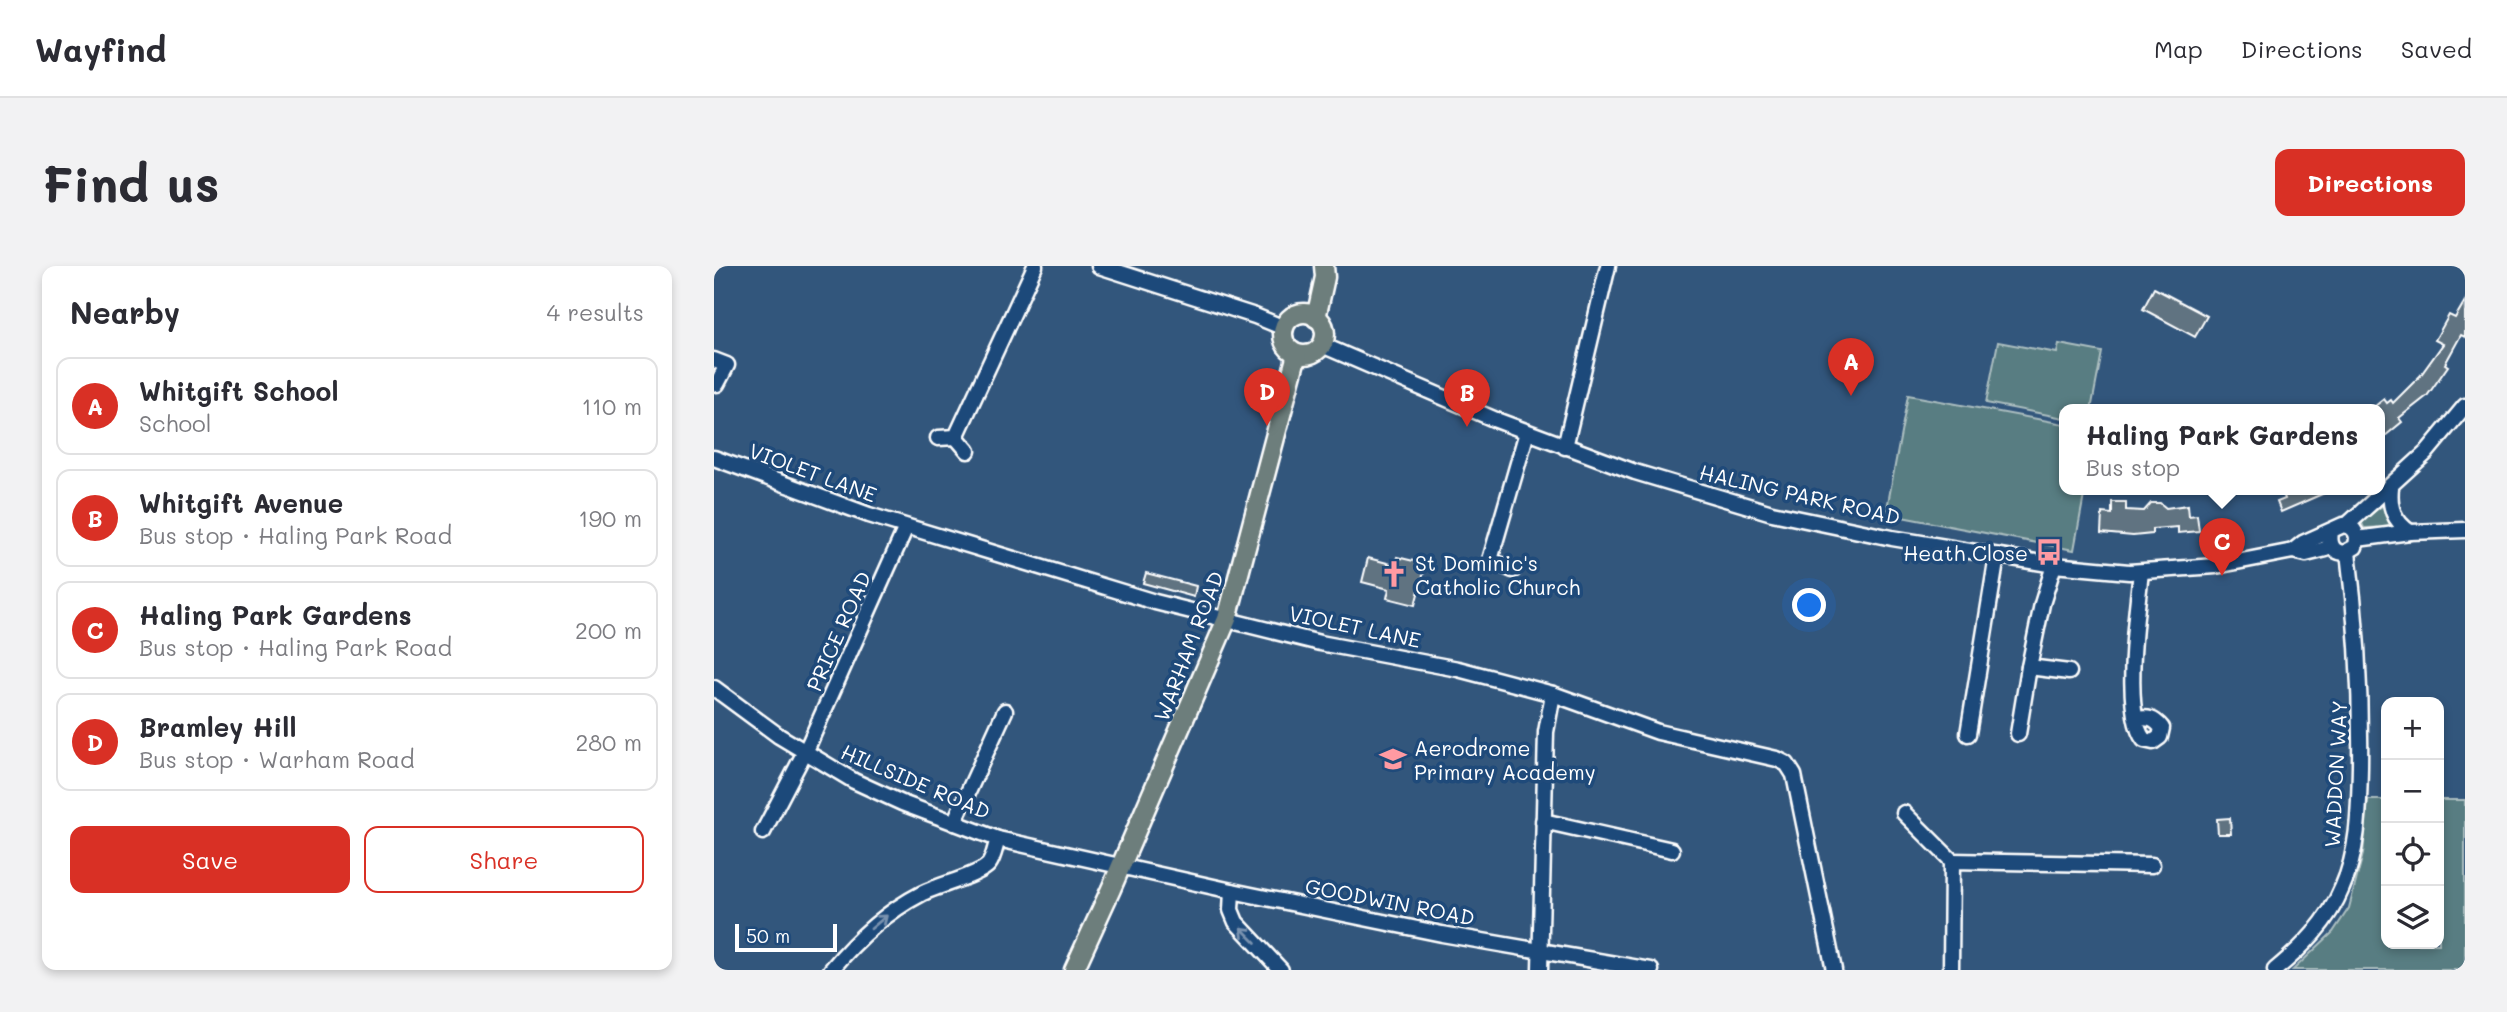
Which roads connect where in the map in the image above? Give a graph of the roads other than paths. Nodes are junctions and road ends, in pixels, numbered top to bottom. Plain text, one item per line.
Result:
1 (1035, 266) edge
2 (1099, 266) edge
3 (1324, 266) edge
4 (1608, 266) edge
5 (1316, 318) junction
6 (1283, 330) junction
7 (1322, 345) junction
8 (1297, 354) junction
9 (714, 360) edge
10 (714, 383) edge
11 (2465, 406) edge
12 (1527, 432) junction
13 (956, 436) junction
14 (938, 438) dead end
15 (1565, 447) junction
16 (968, 451) dead end
17 (714, 458) edge
18 (2391, 487) junction
19 (2385, 492) edge
20 (2382, 495) edge
21 (2347, 526) junction
22 (906, 527) junction
23 (2465, 530) edge
24 (2410, 532) junction
25 (2331, 538) junction
26 (2357, 539) junction
27 (2348, 552) junction
28 (1997, 556) junction
29 (2054, 565) junction
30 (1513, 570) dead end
31 (2141, 572) junction
32 (1227, 619) junction
33 (2029, 667) junction
34 (2069, 673) dead end
35 (714, 688) edge
36 (1553, 694) junction
37 (1005, 711) dead end
38 (2137, 719) dead end
39 (1968, 734) dead end
40 (2018, 734) dead end
41 (805, 752) junction
42 (1904, 813) dead end
43 (1543, 821) junction
44 (954, 822) junction
45 (763, 832) dead end
46 (998, 839) junction
47 (1672, 850) dead end
48 (1952, 861) junction
49 (2152, 865) dead end
50 (1121, 867) junction
51 (1232, 891) junction
52 (1541, 951) junction
53 (831, 970) edge
54 (1074, 970) edge
55 (1281, 970) edge
56 (1541, 970) edge
57 (1651, 970) edge
58 (1834, 970) edge
59 (1951, 970) edge
60 (2275, 970) edge

1 - 13 street
2 - 6 street
3 - 5 main road
4 - 15 street
5 - 6 main road
5 - 7 main road
6 - 8 main road
7 - 8 main road
7 - 12 street, HALING PARK ROAD
8 - 32 main road, WARHAM ROAD
9 - 10 street
11 - 18 street
12 - 15 street, HALING PARK ROAD
12 - 30 street
13 - 14 street
13 - 16 street
15 - 28 street, HALING PARK ROAD
17 - 22 street, VIOLET LANE
18 - 19 street
18 - 24 street
20 - 21 street
21 - 25 street
21 - 26 street
22 - 32 street, VIOLET LANE
22 - 41 street, PRICE ROAD
23 - 24 street
24 - 26 street
25 - 27 street
25 - 31 street, HALING PARK ROAD
26 - 27 street
27 - 60 street, WADDON WAY
28 - 29 street, HALING PARK ROAD
28 - 39 street
29 - 31 street, HALING PARK ROAD
29 - 33 street
31 - 38 street
32 - 36 street, VIOLET LANE
32 - 50 main road, WARHAM ROAD
33 - 34 street
33 - 40 street
35 - 41 street, HILLSIDE ROAD
36 - 43 street
36 - 58 street, VIOLET LANE
37 - 44 street
41 - 44 street, HILLSIDE ROAD
41 - 45 street, PRICE ROAD
42 - 48 street
43 - 47 street
43 - 52 street
44 - 46 street, HILLSIDE ROAD
46 - 50 street, HILLSIDE ROAD
53 -> 46 street
48 - 49 street
48 - 59 street
50 - 51 street, GOODWIN ROAD
50 - 54 main road, WARHAM ROAD
51 - 52 street, GOODWIN ROAD
55 -> 51 street
52 - 56 street
52 - 57 street, GOODWIN ROAD

